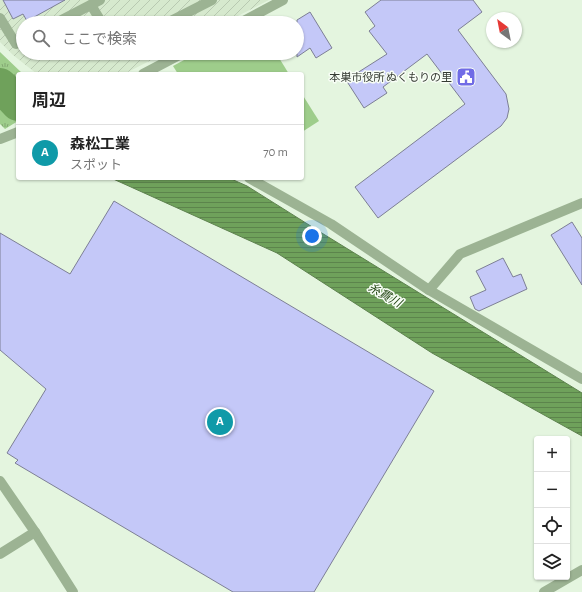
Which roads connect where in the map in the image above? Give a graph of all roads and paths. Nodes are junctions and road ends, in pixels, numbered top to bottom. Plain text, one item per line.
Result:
1 (212, 0) edge
2 (283, 0) edge
3 (96, 2) edge
4 (69, 16) edge
5 (100, 16) edge
6 (181, 16) edge
7 (253, 16) edge
8 (0, 18) edge
9 (16, 44) edge
10 (169, 60) edge
11 (147, 72) edge
12 (15, 133) edge
13 (0, 139) edge
14 (253, 180) edge
15 (582, 203) edge
16 (429, 290) junction
17 (582, 379) edge
18 (0, 481) edge
19 (35, 532) junction
20 (0, 554) edge
21 (582, 570) edge
22 (73, 592) edge
23 (544, 592) edge

1 - 6 street
2 - 7 street
3 - 4 street
3 - 5 street
8 - 9 street
10 - 11 street
12 - 13 street
14 - 16 street
15 - 16 street
16 - 17 street
18 - 19 street
19 - 20 street
19 - 22 street
21 - 23 street

